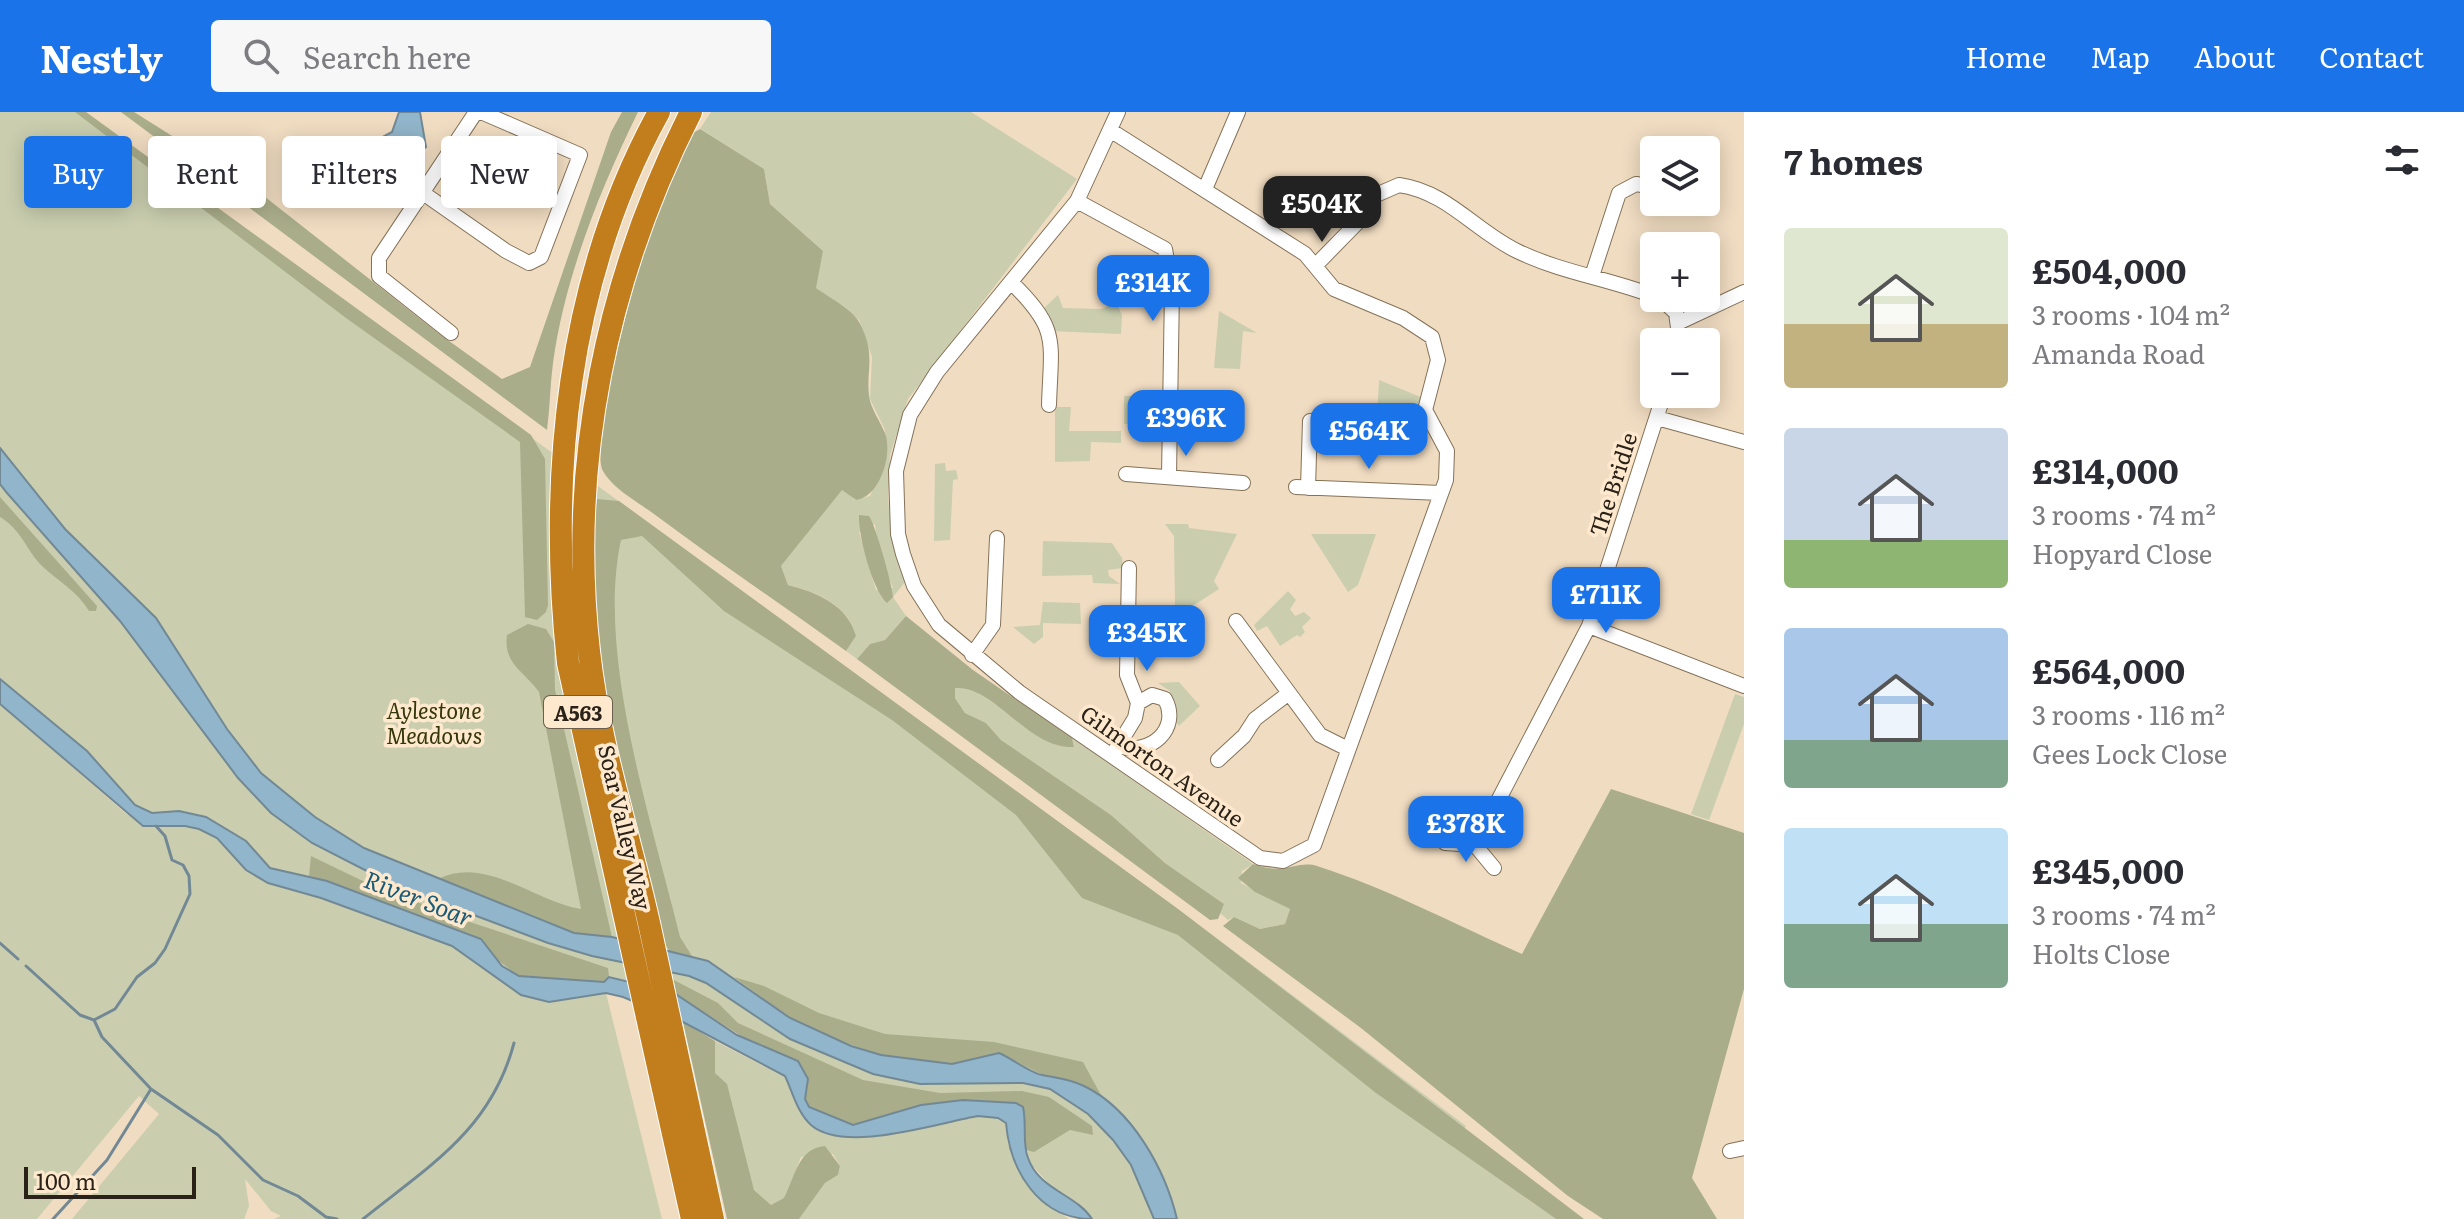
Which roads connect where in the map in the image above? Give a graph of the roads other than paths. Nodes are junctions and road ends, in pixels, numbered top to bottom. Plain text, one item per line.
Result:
1 (478, 112) edge
2 (659, 112) edge
3 (691, 112) edge
4 (1118, 112) edge
5 (1238, 112) edge
6 (1110, 130) junction
7 (1640, 185) edge
8 (1205, 189) junction
9 (425, 190) edge
10 (425, 194) edge
11 (1077, 201) junction
12 (413, 208) edge
13 (1316, 265) junction
14 (1592, 276) junction
15 (1011, 282) junction
16 (1640, 291) edge
17 (1744, 292) edge
18 (1674, 312) edge
19 (1680, 322) junction
20 (1680, 328) edge
21 (451, 333) dead end
22 (1049, 405) dead end
23 (1660, 408) edge
24 (1657, 418) junction
25 (1327, 422) dead end
26 (1744, 442) edge
27 (1126, 474) dead end
28 (1169, 476) junction
29 (1243, 483) dead end
30 (1441, 493) junction
31 (997, 538) dead end
32 (1129, 568) dead end
33 (1236, 621) dead end
34 (1589, 626) junction
35 (972, 655) junction
36 (1744, 686) edge
37 (1289, 693) junction
38 (1138, 703) junction
39 (1348, 749) junction
40 (1117, 750) junction
41 (1218, 760) dead end
42 (1445, 843) dead end
43 (1475, 845) junction
44 (1494, 868) dead end
45 (638, 925) junction
46 (666, 1055) junction
47 (692, 1219) edge
48 (713, 1219) edge

1 - 9 street
1 - 10 street
2 - 45 highway, Soar Valley Way / A563
3 - 45 highway, Soar Valley Way / A563
4 - 6 street, Gilmorton Avenue
5 - 8 street
6 - 8 street
6 - 11 street, Gilmorton Avenue
7 - 14 street
8 - 13 street
11 - 15 street, Gilmorton Avenue
11 - 28 street
12 - 21 street
13 - 14 street
13 - 30 street, Gilmorton Avenue
14 - 16 street
15 - 22 street
15 - 35 street, Gilmorton Avenue
17 - 19 street
18 - 19 street
19 - 20 street
23 - 24 street, The Bridle
24 - 26 street
24 - 34 street, The Bridle
25 - 30 street
27 - 28 street
28 - 29 street
30 - 39 street, Gilmorton Avenue
31 - 35 street
32 - 38 street
33 - 37 street
34 - 36 street
34 - 43 street, The Bridle
35 - 40 street, Gilmorton Avenue
37 - 39 street
37 - 41 street
38 - 40 street
38 - 40 street
39 - 40 street, Gilmorton Avenue
42 - 43 street
43 - 44 street
45 - 46 highway, Soar Valley Way / A563
46 - 47 highway, Soar Valley Way / A563
46 - 48 highway, Soar Valley Way / A563

